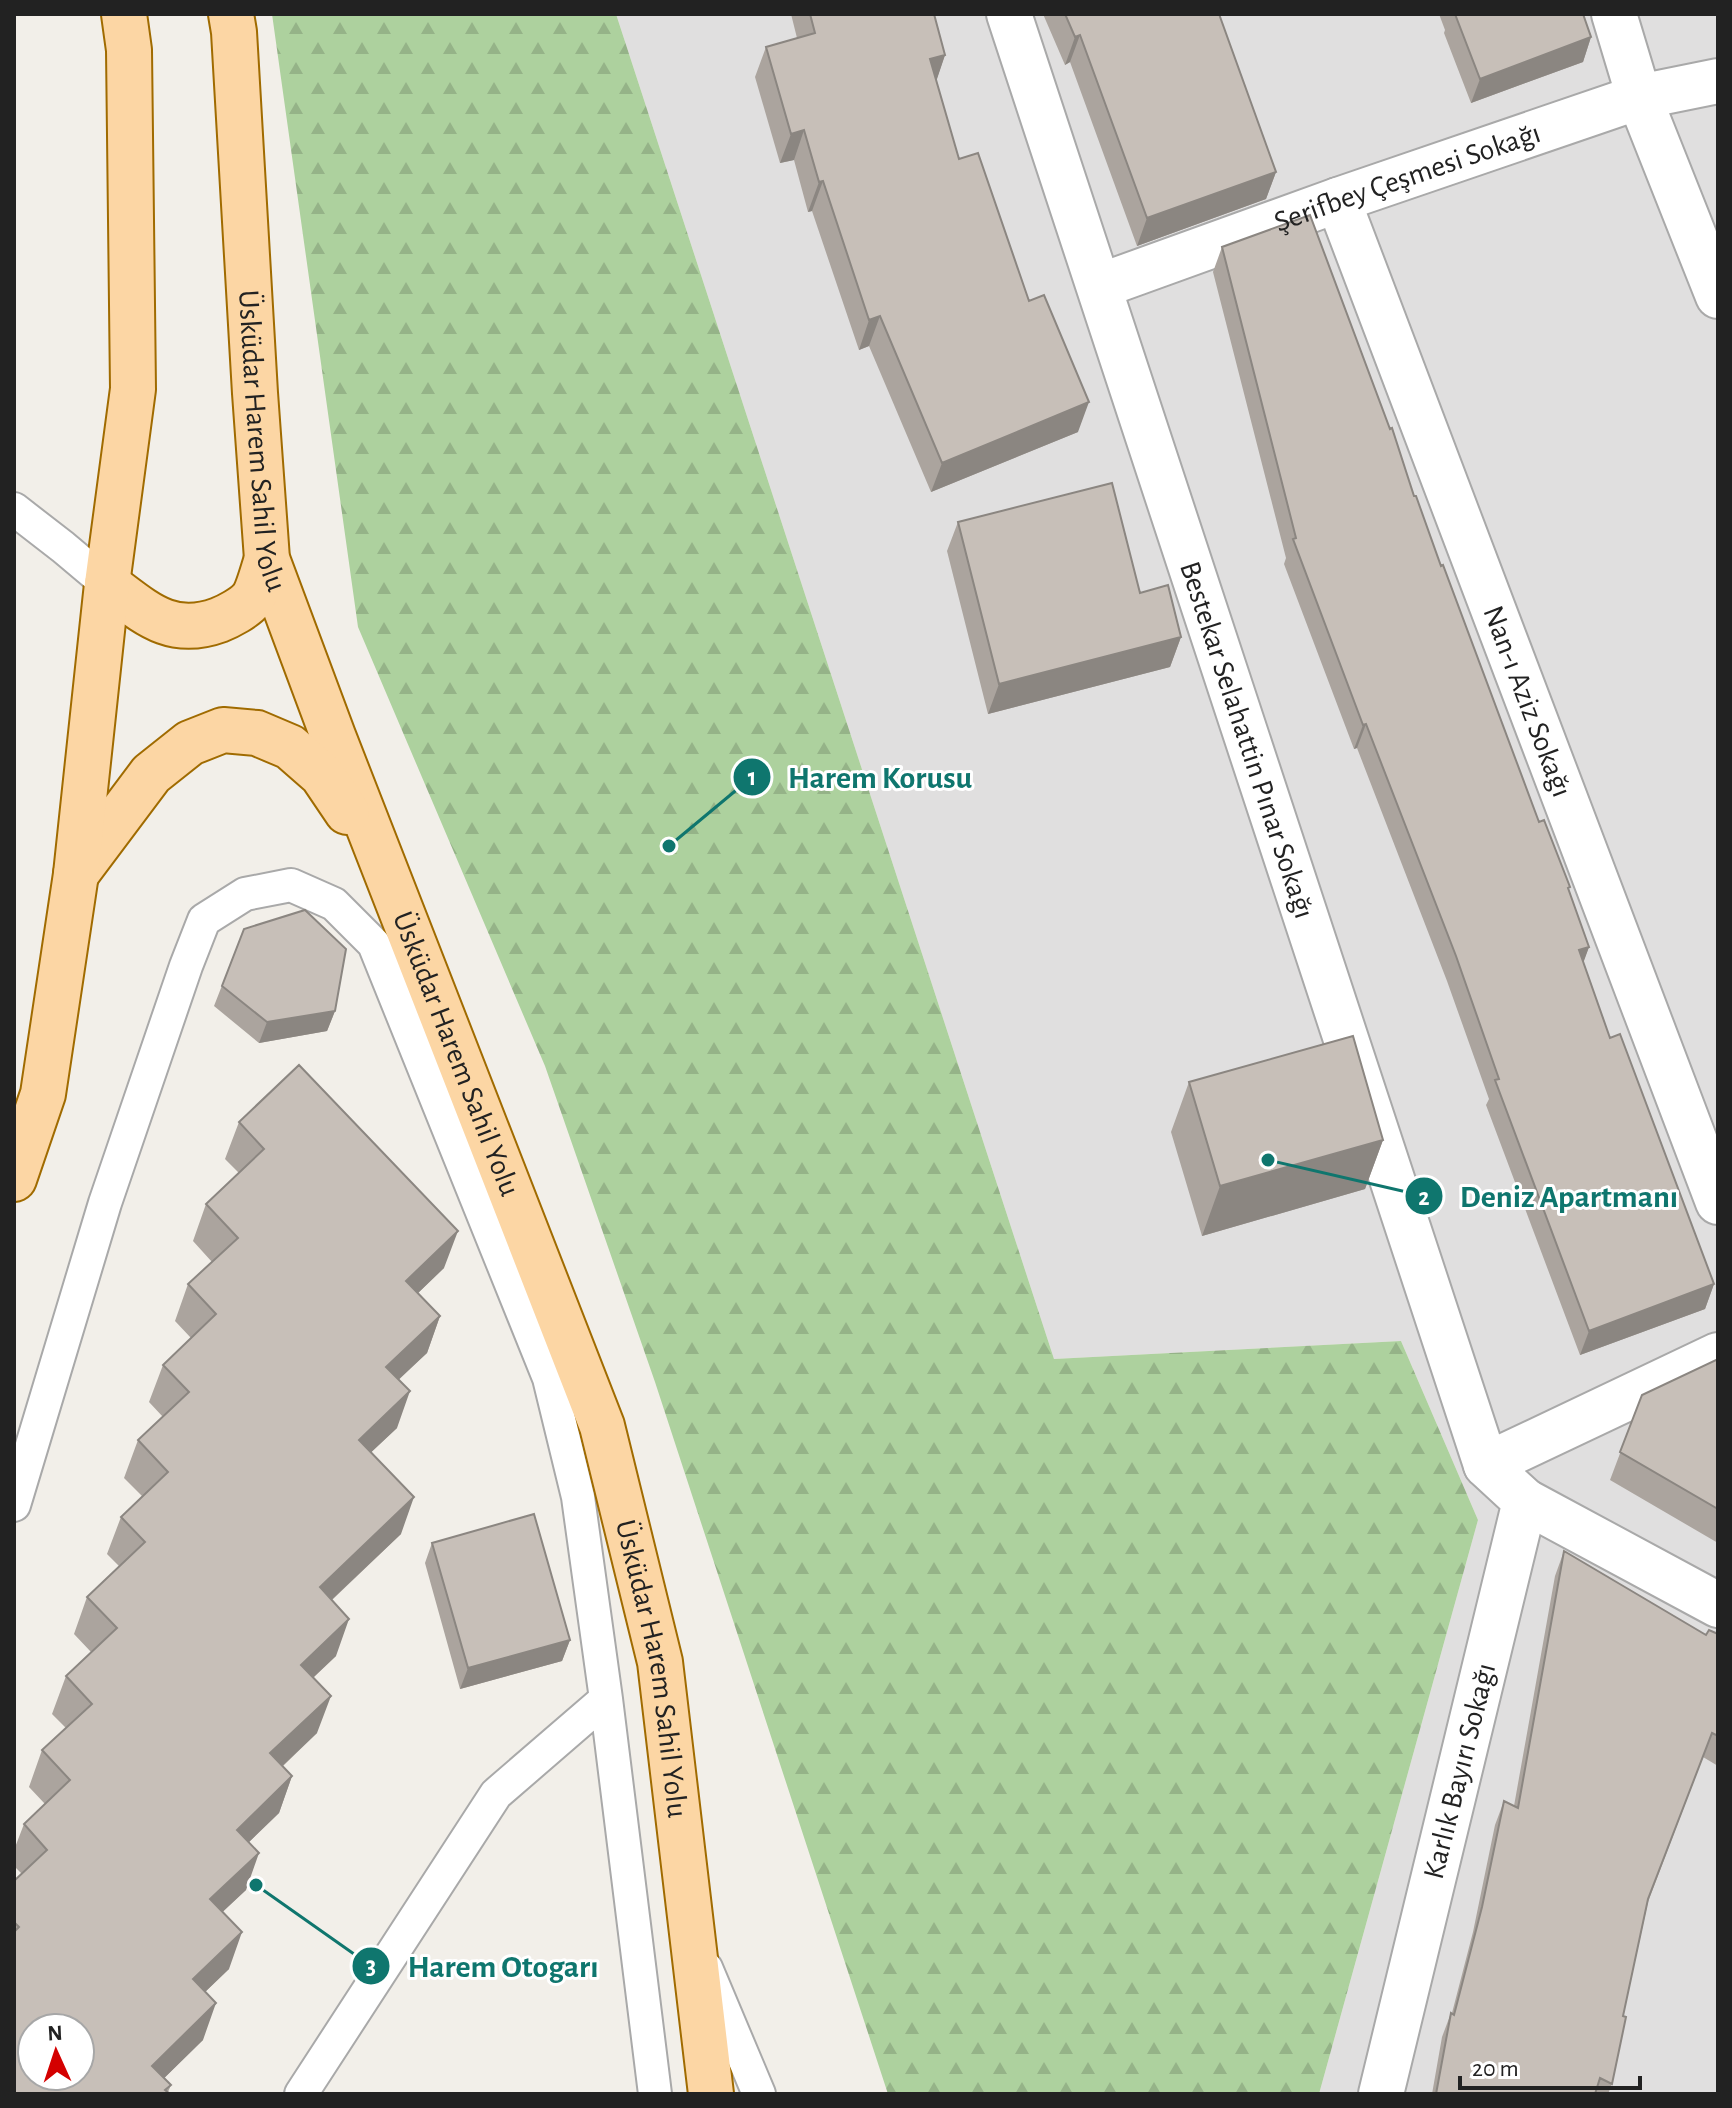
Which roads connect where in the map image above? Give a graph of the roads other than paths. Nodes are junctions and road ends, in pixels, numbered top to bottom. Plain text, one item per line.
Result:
1 (124, 14) edge
2 (231, 14) edge
3 (1009, 14) edge
4 (1614, 14) edge
5 (1718, 81) edge
6 (1639, 97) junction
7 (1338, 200) junction
8 (1100, 286) junction
9 (1718, 296) edge
10 (14, 509) edge
11 (267, 559) junction
12 (107, 584) junction
13 (383, 863) junction
14 (76, 874) junction
15 (14, 1179) edge
16 (1718, 1202) edge
17 (1716, 1359) edge
18 (1486, 1465) junction
19 (1525, 1501) junction
20 (14, 1505) edge
21 (1718, 1605) edge
22 (606, 1699) junction
23 (693, 1936) junction
24 (301, 2094) edge
25 (655, 2094) edge
26 (711, 2094) edge
27 (759, 2094) edge
28 (1381, 2094) edge

1 - 12 main road
2 - 11 main road, Üsküdar Harem Sahil Yolu
3 - 8 street, Bestekar Selahattin Pınar Sokağı
4 - 6 street
5 - 6 street, Şerifbey Çeşmesi Sokağı
6 - 7 street, Şerifbey Çeşmesi Sokağı
6 - 9 street
7 - 8 street, Şerifbey Çeşmesi Sokağı
7 - 16 street, Nan-ı Aziz Sokağı
8 - 18 street, Bestekar Selahattin Pınar Sokağı
10 - 12 lane
11 - 12 main road
11 - 13 main road, Üsküdar Harem Sahil Yolu
12 - 14 main road
13 - 14 main road
13 - 23 main road, Üsküdar Harem Sahil Yolu
14 - 15 main road
17 - 18 street
18 - 19 street
19 - 21 street
19 - 28 street, Karlık Bayırı Sokağı
20 - 22 lane
22 - 24 lane
22 - 25 lane
23 - 26 main road, Üsküdar Harem Sahil Yolu
23 - 27 lane

